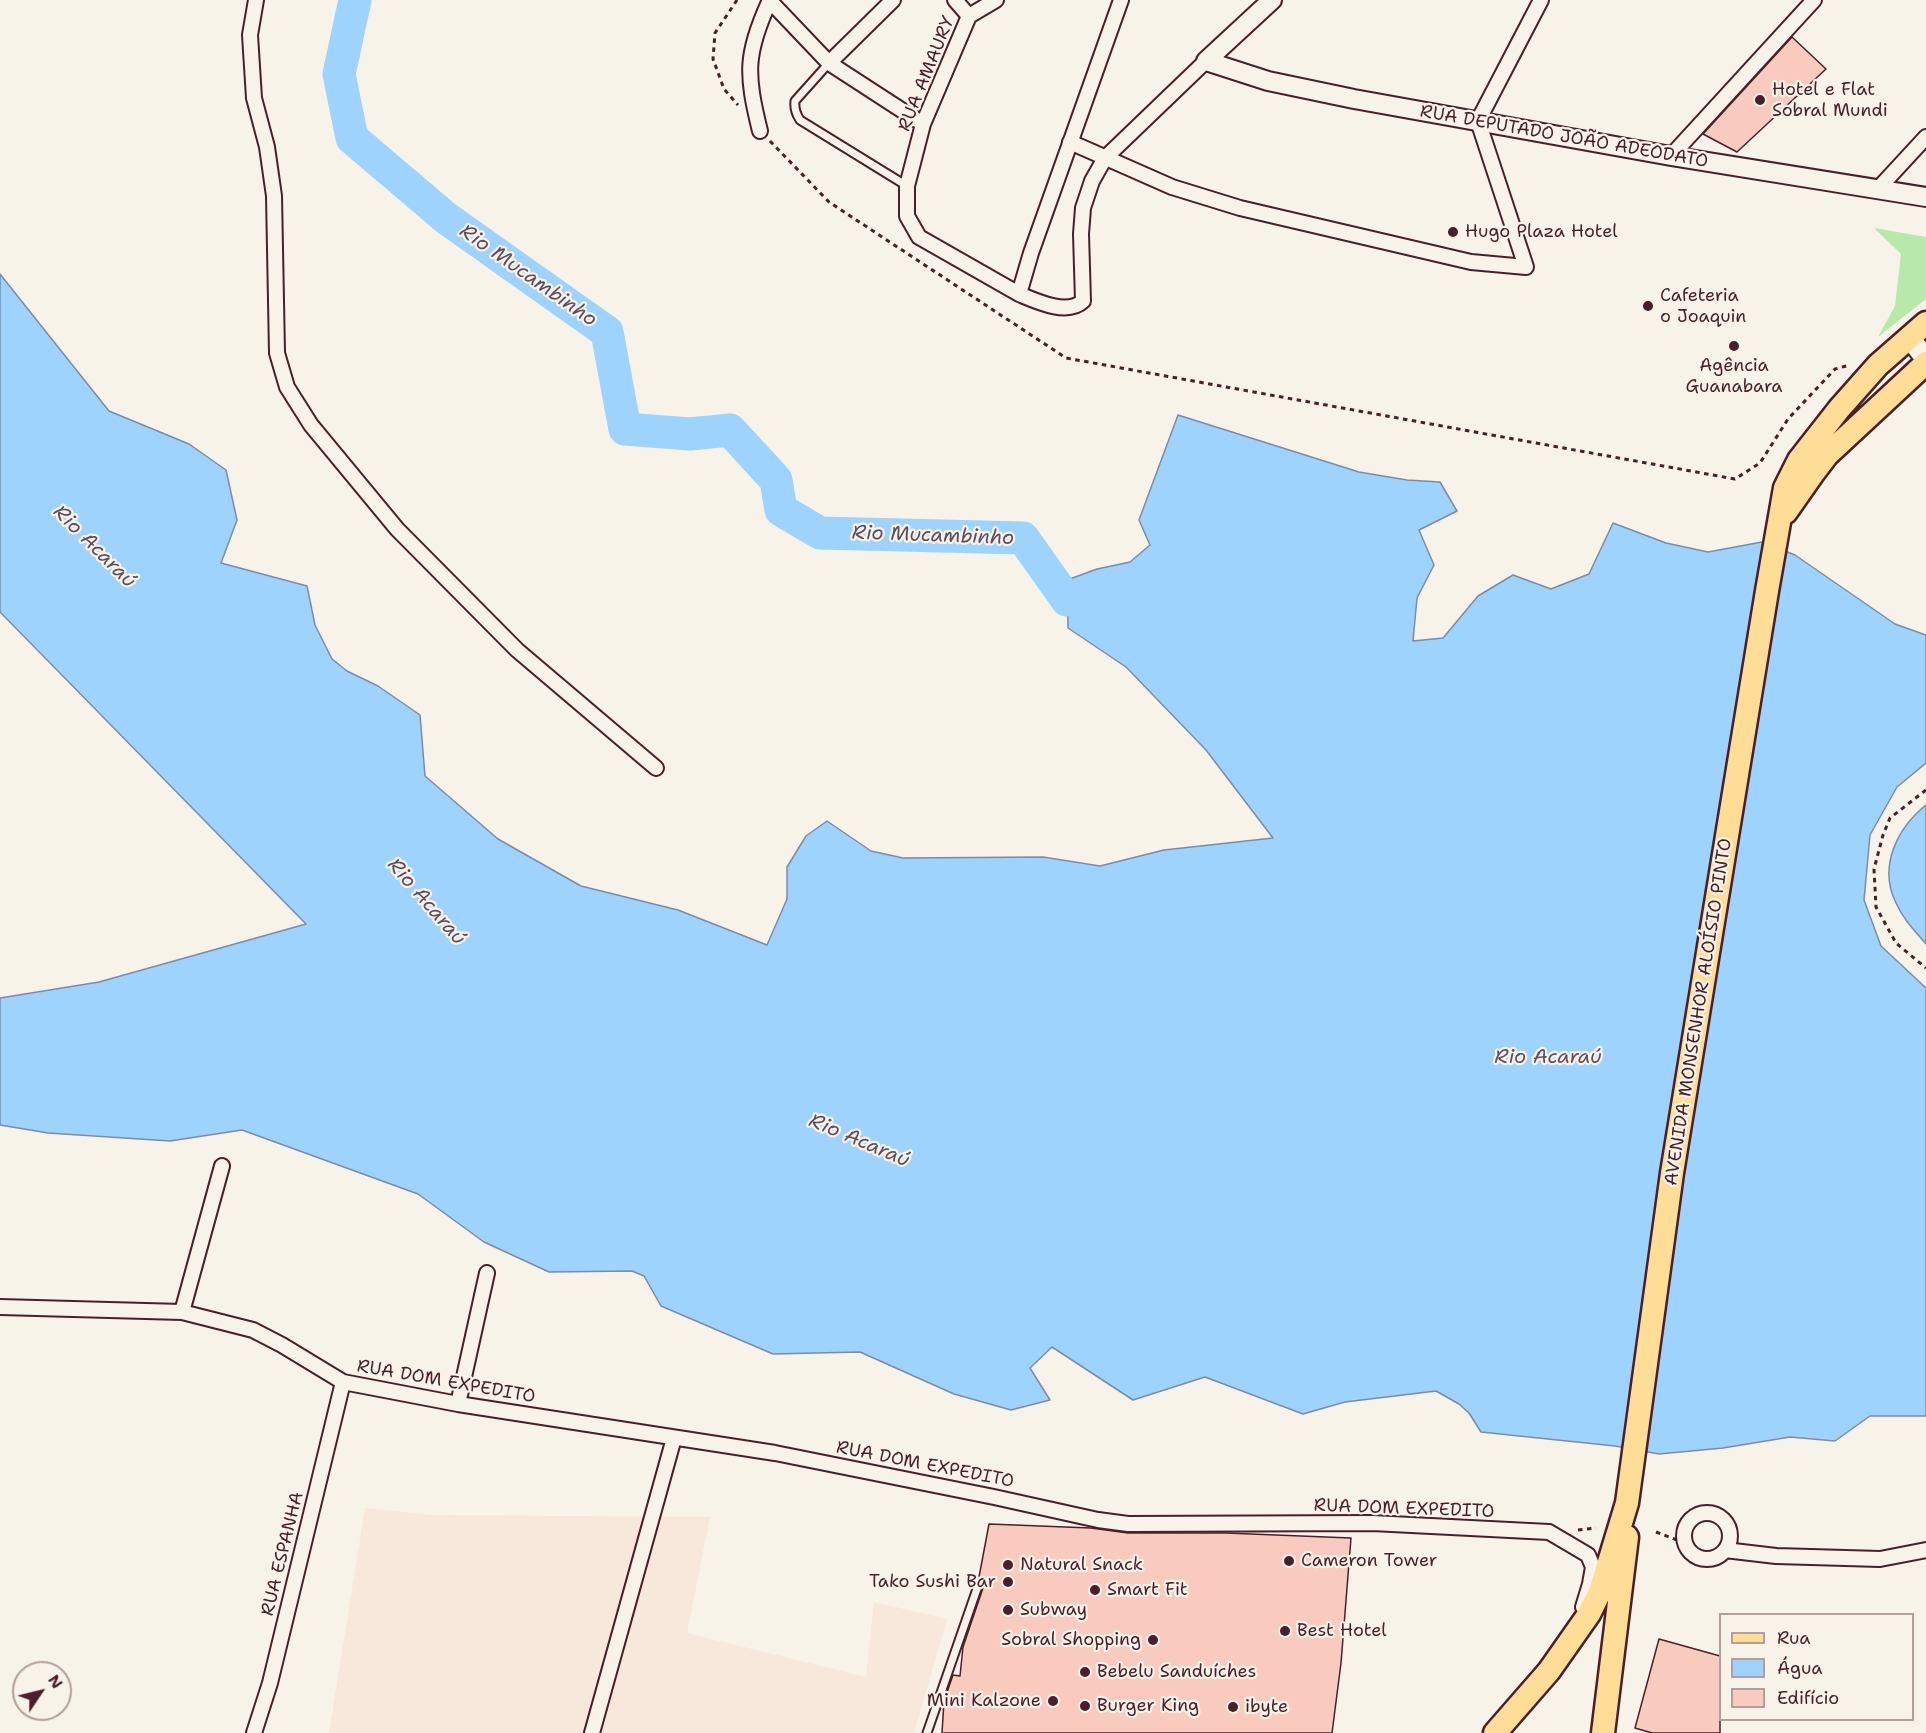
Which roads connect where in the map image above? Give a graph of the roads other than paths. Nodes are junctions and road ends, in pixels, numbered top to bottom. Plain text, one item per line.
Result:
1 (256, 0) edge
2 (770, 0) edge
3 (893, 0) edge
4 (955, 0) edge
5 (996, 0) edge
6 (1121, 0) edge
7 (1272, 0) edge
8 (1541, 0) edge
9 (1814, 0) edge
10 (969, 16) junction
11 (1206, 61) junction
12 (829, 63) junction
13 (1478, 121) junction
14 (922, 124) junction
15 (760, 131) road end
16 (1926, 137) edge
17 (1070, 142) junction
18 (1671, 156) junction
19 (1105, 158) junction
20 (907, 186) junction
21 (1878, 189) junction
22 (1926, 197) edge
23 (1018, 294) junction
24 (1918, 330) edge
25 (1926, 361) edge
26 (1779, 523) junction
27 (656, 768) dead end
28 (222, 1166) dead end
29 (487, 1273) dead end
30 (0, 1307) edge
31 (182, 1312) junction
32 (343, 1382) junction
33 (458, 1404) junction
34 (674, 1438) junction
35 (1626, 1503) junction
36 (1725, 1550) junction
37 (1926, 1550) edge
38 (979, 1582) dead end
39 (1573, 1638) junction
40 (254, 1733) edge
41 (592, 1733) edge
42 (927, 1733) edge
43 (1495, 1733) edge
44 (1603, 1733) edge

1 - 27 street
2 - 12 street
2 - 15 street
3 - 12 street
4 - 10 street
5 - 10 street, RUA AMAURY
6 - 17 street
7 - 11 street
8 - 13 street
9 - 18 street
10 - 14 street, RUA AMAURY
11 - 13 street, RUA DEPUTADO JOÃO ADEODATO
11 - 19 street
12 - 14 street
12 - 20 lane
13 - 18 street, RUA DEPUTADO JOÃO ADEODATO
13 - 19 street
14 - 20 street, RUA AMAURY
16 - 21 street
17 - 19 street
17 - 23 street
18 - 21 street, RUA DEPUTADO JOÃO ADEODATO
19 - 23 street, RUA AMAURY
20 - 23 street, RUA AMAURY
21 - 22 street, RUA DEPUTADO JOÃO ADEODATO
24 - 25 main road
24 - 26 main road, AVENIDA MONSENHOR ALOÍSIO PINTO
25 - 26 main road, AVENIDA MONSENHOR ALOÍSIO PINTO
26 - 35 main road, AVENIDA MONSENHOR ALOÍSIO PINTO
28 - 31 street
29 - 33 street
30 - 31 street, RUA DOM EXPEDITO
31 - 32 street, RUA DOM EXPEDITO
32 - 33 street, RUA DOM EXPEDITO
32 - 40 street, RUA ESPANHA
33 - 34 street, RUA DOM EXPEDITO
34 - 39 street, RUA DOM EXPEDITO
34 - 41 street
35 - 39 main road, AVENIDA MONSENHOR ALOÍSIO PINTO
35 - 44 main road, AVENIDA MONSENHOR ALOÍSIO PINTO
36 - 36 street
36 - 37 street
38 - 42 lane
39 - 43 main road, AVENIDA MONSENHOR ALOÍSIO PINTO

